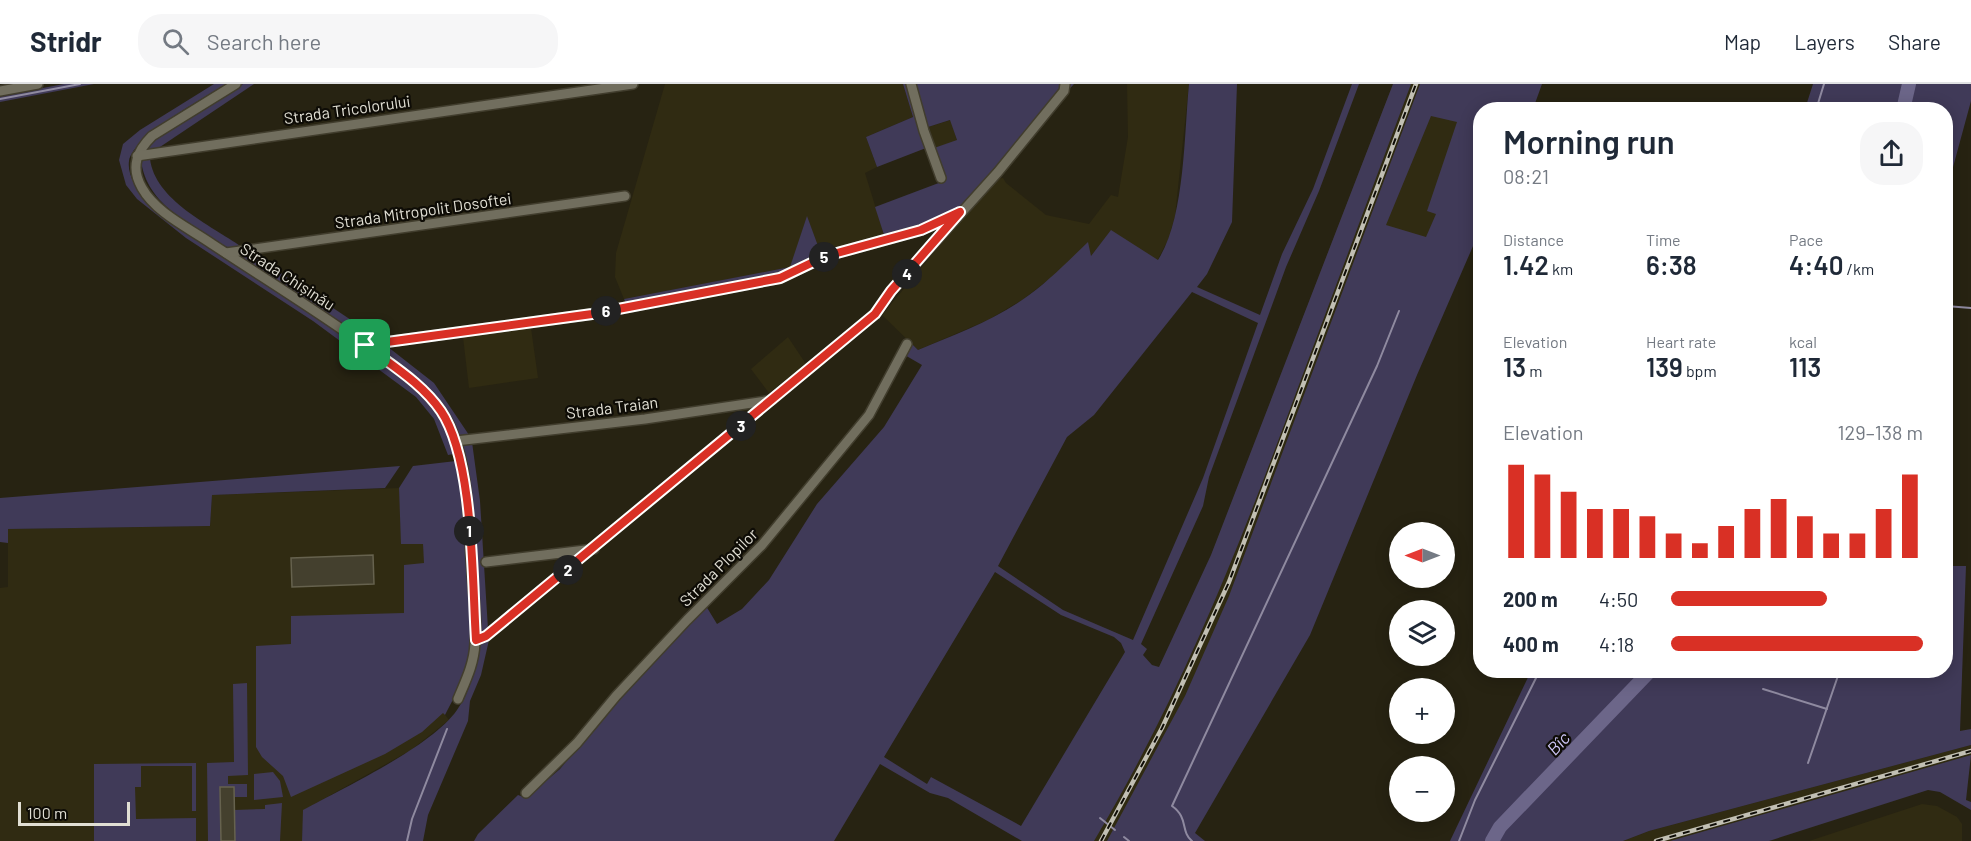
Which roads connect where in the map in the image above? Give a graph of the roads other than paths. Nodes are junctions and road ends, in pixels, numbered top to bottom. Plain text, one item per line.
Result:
1 (38, 84) edge
2 (236, 84) edge
3 (633, 84) edge
4 (911, 84) edge
5 (1065, 84) edge
6 (0, 91) edge
7 (136, 156) junction
8 (941, 178) dead end
9 (624, 196) dead end
10 (960, 212) junction
11 (226, 253) junction
12 (907, 344) dead end
13 (365, 345) junction
14 (772, 400) junction
15 (456, 441) junction
16 (594, 549) junction
17 (486, 562) dead end
18 (476, 640) junction
19 (458, 699) dead end
20 (526, 793) dead end

1 - 6 street
2 - 7 street
3 - 7 street, Strada Tricolorului
4 - 8 street
5 - 10 street
7 - 11 street, Strada Chișinău
9 - 11 street, Strada Mitropolit Dosoftei
10 - 13 street
10 - 14 street
11 - 13 street, Strada Chișinău
12 - 20 street, Strada Plopilor
13 - 15 street, Strada Chișinău
14 - 15 street, Strada Traian
14 - 16 street
15 - 18 street, Strada Chișinău
16 - 17 street
16 - 18 street
18 - 19 street, Strada Chișinău

